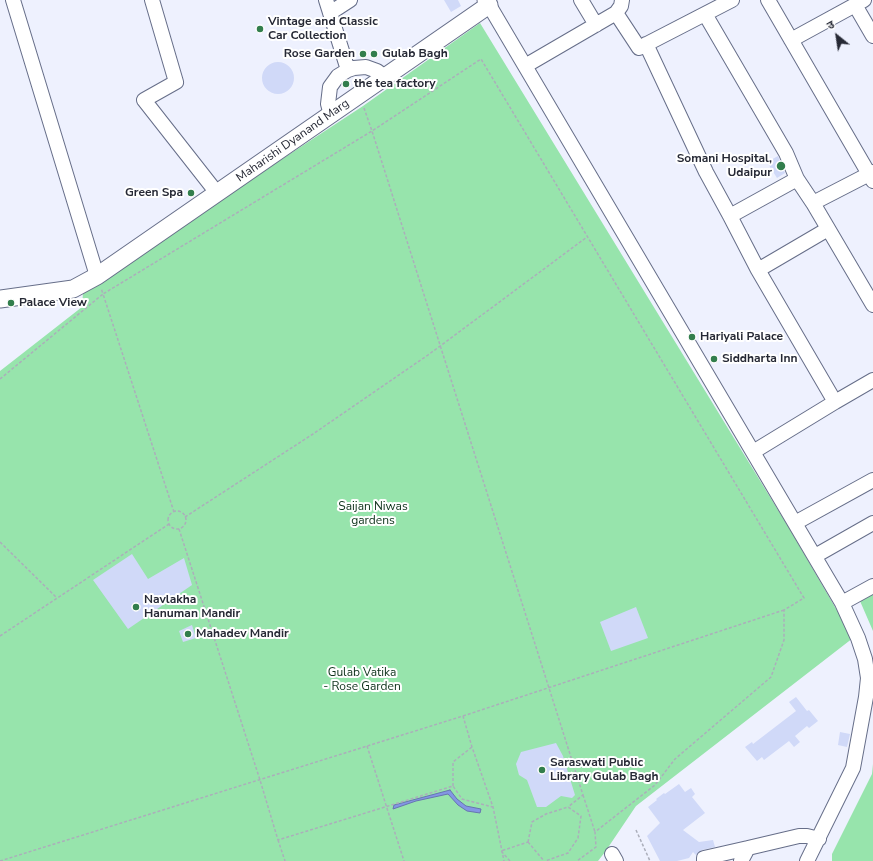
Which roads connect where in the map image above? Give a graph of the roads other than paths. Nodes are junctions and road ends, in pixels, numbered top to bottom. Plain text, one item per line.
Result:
1 (13, 0) edge
2 (152, 0) edge
3 (350, 0) edge
4 (581, 0) edge
5 (732, 0) edge
6 (768, 0) edge
7 (488, 2) edge
8 (860, 3) edge
9 (328, 6) edge
10 (619, 6) edge
11 (706, 14) junction
12 (596, 25) junction
13 (873, 36) edge
14 (791, 40) junction
15 (646, 44) junction
16 (525, 66) junction
17 (348, 70) junction
18 (385, 77) junction
19 (331, 114) junction
20 (872, 176) edge
21 (797, 179) junction
22 (217, 193) junction
23 (813, 204) junction
24 (730, 216) junction
25 (828, 229) junction
26 (758, 270) junction
27 (97, 276) junction
28 (0, 299) edge
29 (873, 305) edge
30 (873, 380) edge
31 (835, 402) junction
32 (753, 452) junction
33 (873, 480) edge
34 (795, 523) junction
35 (873, 523) edge
36 (815, 556) junction
37 (873, 586) edge
38 (842, 603) junction
39 (819, 839) junction
40 (748, 848) junction
41 (704, 861) edge
42 (742, 861) edge
43 (807, 861) edge

1 - 27 street
2 - 22 street
3 - 9 street
4 - 12 street
5 - 11 street
6 - 14 street
7 - 16 street
7 - 18 main road, Maharishi Dyanand Marg
8 - 13 street
8 - 14 street
9 - 17 street
10 - 12 street
10 - 15 street
11 - 15 street
11 - 21 street
12 - 16 street
14 - 20 street
15 - 24 street
16 - 32 street
17 - 18 street
17 - 19 street
18 - 19 main road, Maharishi Dyanand Marg
19 - 22 main road, Maharishi Dyanand Marg
20 - 23 street
21 - 23 street
21 - 24 street
22 - 27 main road, Maharishi Dyanand Marg
23 - 25 street
24 - 26 street
25 - 26 street
25 - 29 street
26 - 31 street
27 - 28 main road, Maharishi Dyanand Marg
30 - 31 street
31 - 32 street
32 - 34 street
33 - 34 street
34 - 36 street
35 - 36 street
36 - 38 street
37 - 38 street
38 - 39 street
39 - 40 street
39 - 43 street
40 - 41 street
40 - 42 street

